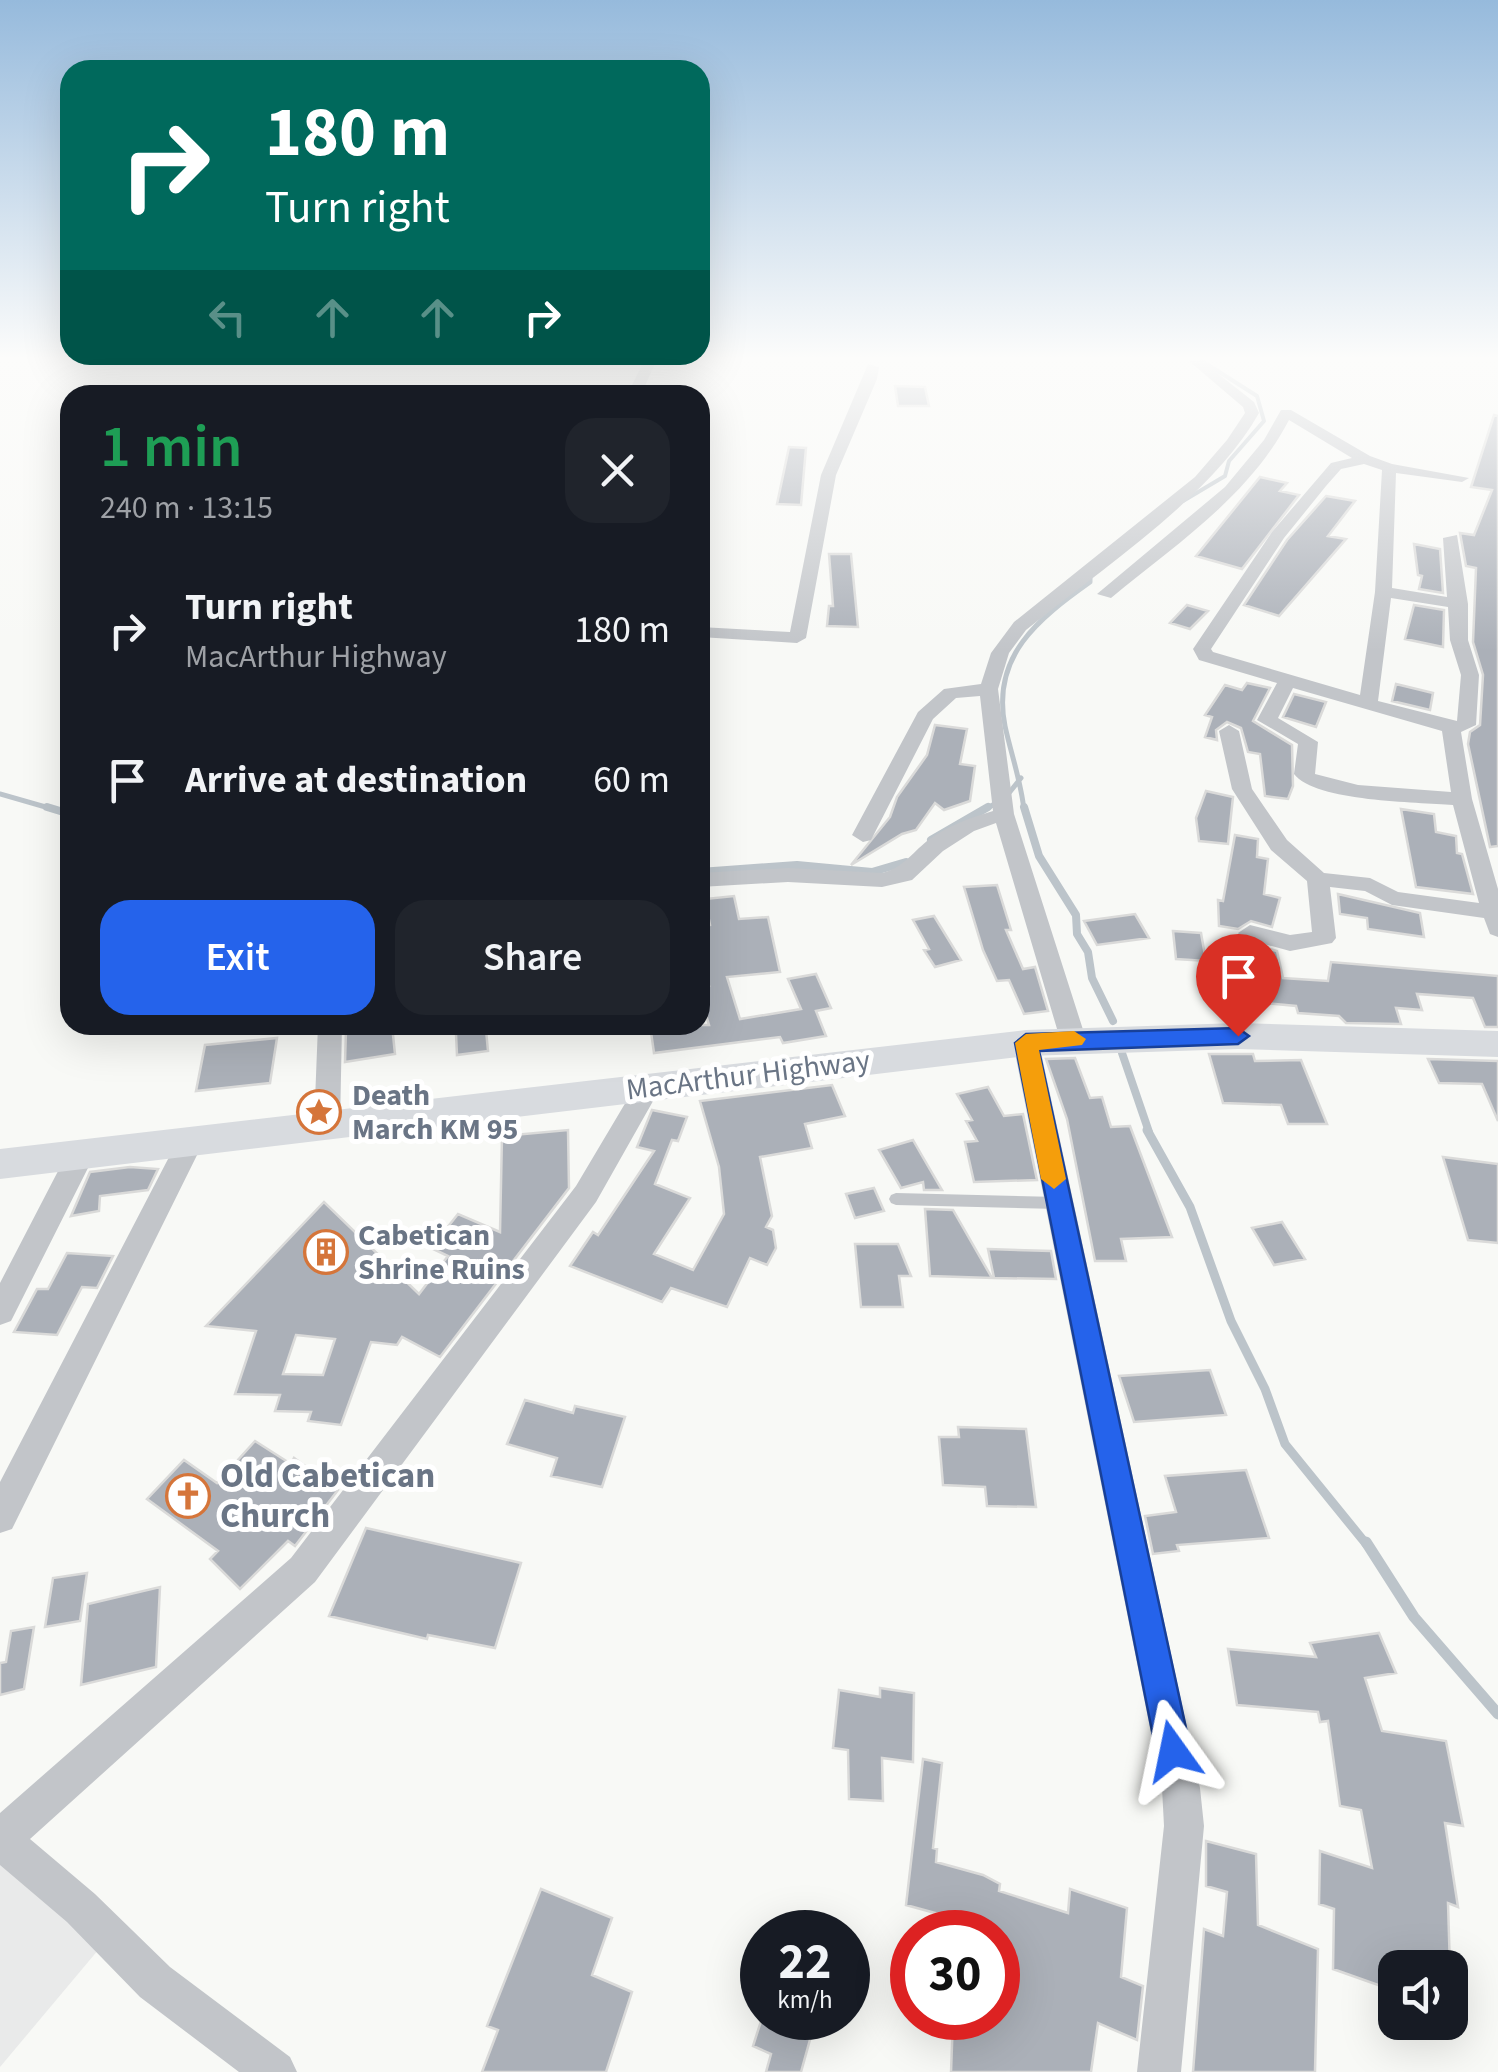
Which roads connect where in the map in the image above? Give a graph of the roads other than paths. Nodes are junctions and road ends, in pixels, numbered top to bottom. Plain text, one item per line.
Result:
1 (835, 458) edge
2 (1218, 458) edge
3 (1256, 458) edge
4 (1362, 458) edge
5 (1366, 460) junction
6 (1390, 468) junction
7 (1462, 478) dead end
8 (1451, 538) dead end
9 (1383, 592) junction
10 (1105, 594) dead end
11 (1459, 604) junction
12 (710, 633) edge
13 (1287, 682) junction
14 (989, 689) junction
15 (1368, 705) junction
16 (1451, 728) junction
17 (1230, 731) dead end
18 (1462, 798) junction
19 (1002, 804) junction
20 (862, 835) dead end
21 (710, 879) edge
22 (1318, 879) junction
23 (1495, 920) edge
24 (1250, 933) dead end
25 (330, 1035) edge
26 (1073, 1040) junction
27 (1026, 1043) junction
28 (1498, 1044) edge
29 (648, 1087) junction
30 (327, 1126) junction
31 (190, 1143) junction
32 (80, 1156) junction
33 (0, 1165) edge
34 (896, 1199) dead end
35 (1058, 1203) junction
36 (0, 1312) edge
37 (0, 1517) edge
38 (0, 1839) edge
39 (275, 2072) edge
40 (1160, 2072) edge

1 - 12 street
2 - 14 street
3 - 10 street
4 - 5 street
5 - 6 street
5 - 13 street
6 - 7 street
6 - 9 street
8 - 11 street
9 - 11 street
9 - 15 street
11 - 16 street
13 - 15 street
13 - 18 street
14 - 19 street
14 - 20 street
15 - 16 street
16 - 18 street
17 - 22 street
18 - 23 street
19 - 21 street
19 - 26 street
22 - 23 street
22 - 24 street
25 - 30 street
26 - 27 main road, MacArthur Highway
26 - 28 main road, MacArthur Highway
27 - 29 main road, MacArthur Highway
27 - 35 street
29 - 30 main road, MacArthur Highway
29 - 38 street
30 - 31 main road, MacArthur Highway
31 - 32 main road, MacArthur Highway
31 - 37 street
32 - 33 main road, MacArthur Highway
32 - 36 street
34 - 35 lane
35 - 40 street
38 - 39 street

